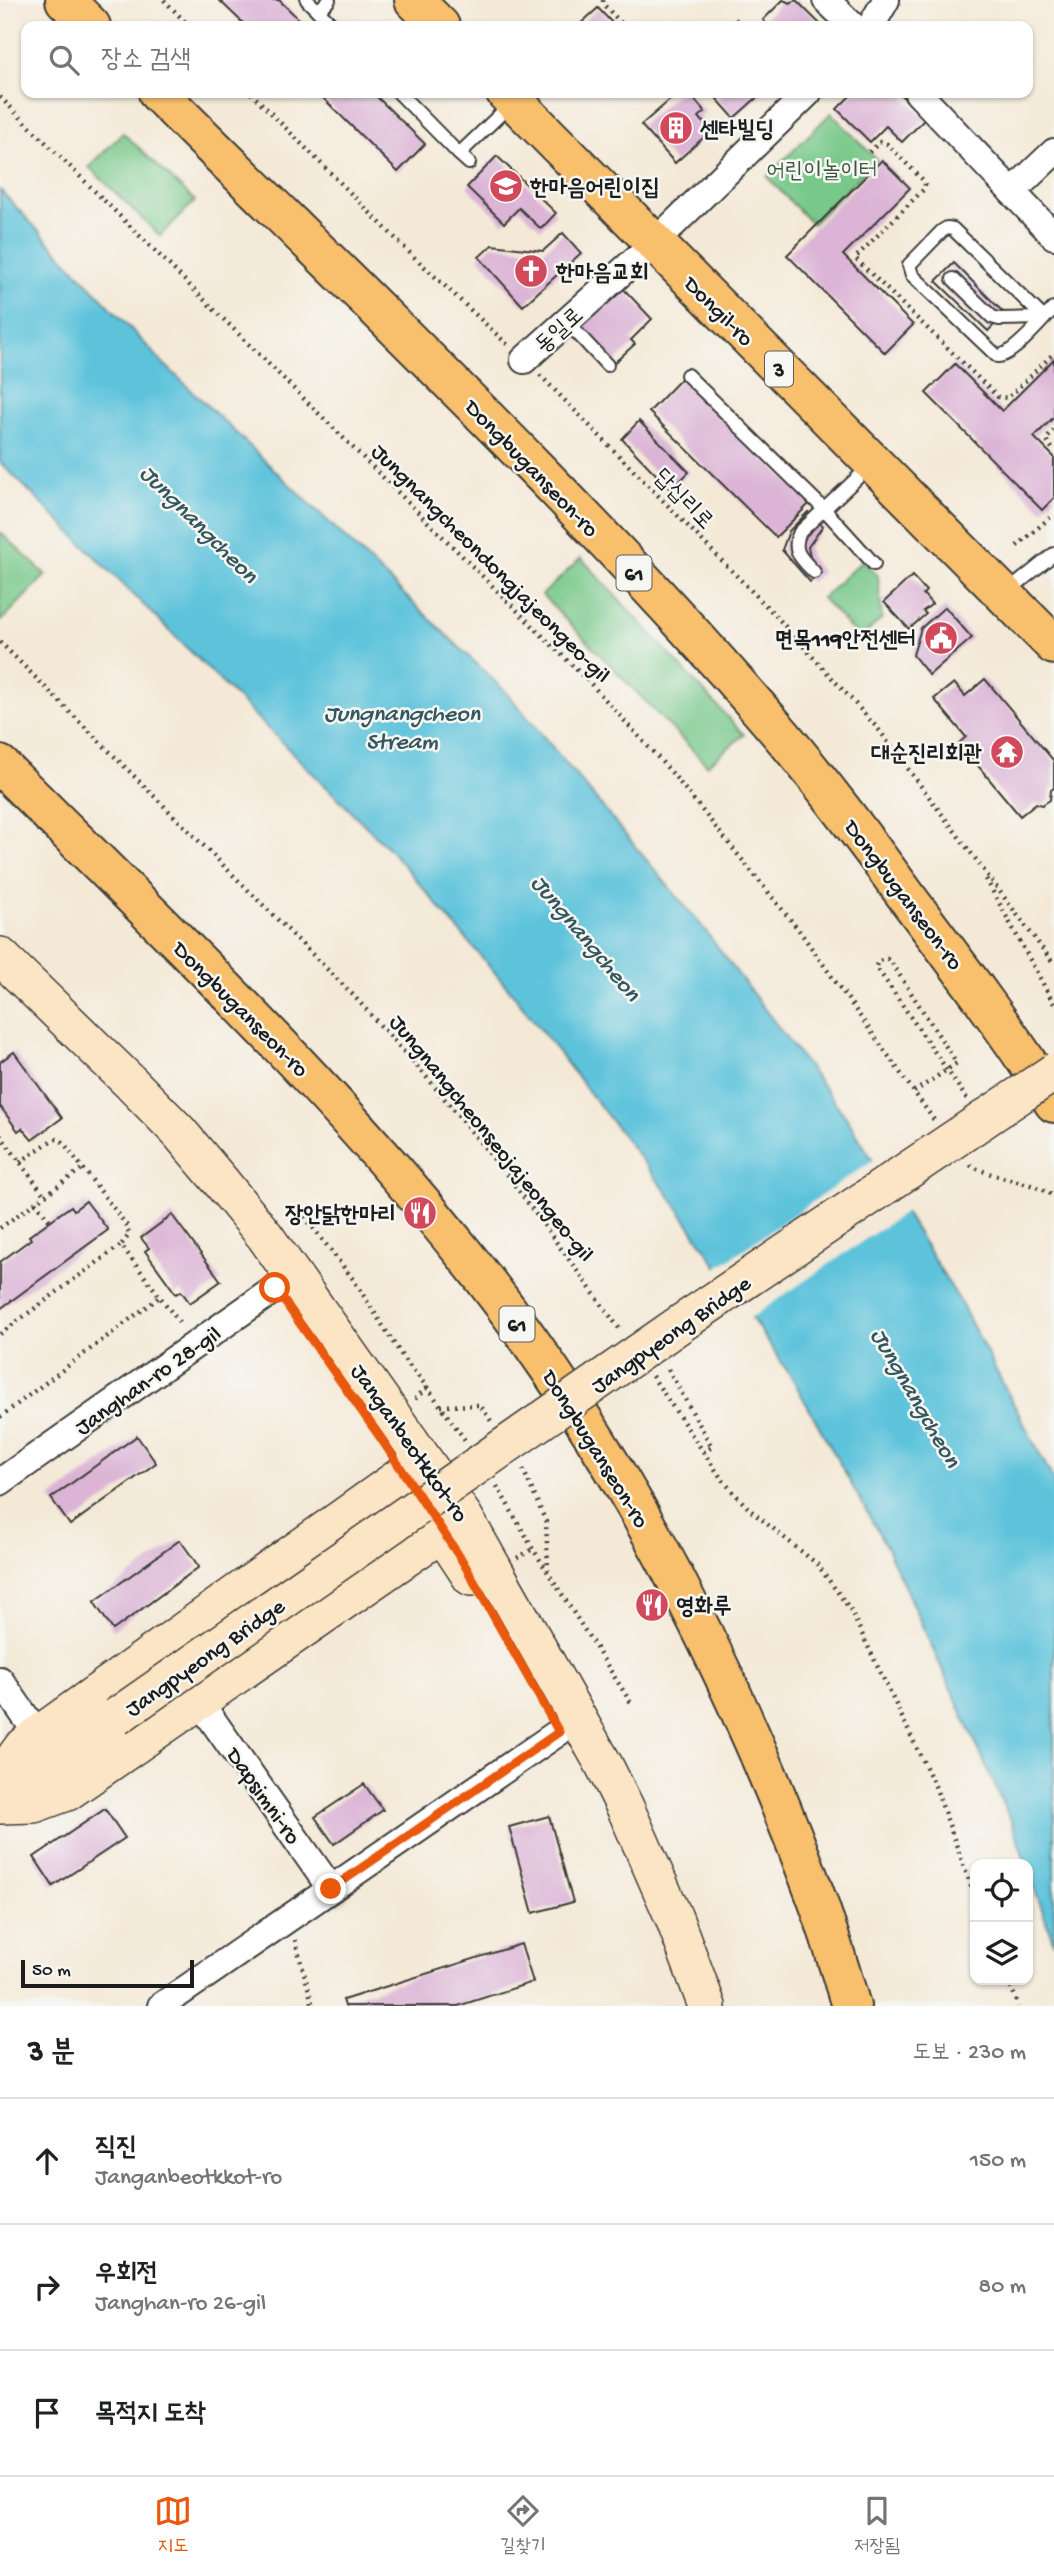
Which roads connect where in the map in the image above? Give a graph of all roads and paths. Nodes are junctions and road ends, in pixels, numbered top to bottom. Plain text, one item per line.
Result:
1 (65, 0) edge
2 (164, 0) edge
3 (307, 0) edge
4 (329, 0) edge
5 (414, 0) edge
6 (603, 0) edge
7 (826, 0) edge
8 (886, 0) edge
9 (318, 11) junction
10 (86, 21) edge
11 (184, 21) edge
12 (328, 21) edge
13 (435, 21) edge
14 (619, 21) edge
15 (848, 21) edge
16 (874, 21) edge
17 (0, 97) edge
18 (163, 98) edge
19 (256, 98) edge
20 (403, 98) edge
21 (509, 98) edge
22 (511, 98) edge
23 (803, 98) edge
24 (923, 98) edge
25 (869, 152) dead end
26 (1054, 152) edge
27 (1012, 192) junction
28 (1054, 236) edge
29 (654, 243) junction
30 (855, 258) dead end
31 (953, 279) dead end
32 (1054, 308) edge
33 (1044, 318) junction
34 (566, 321) junction
35 (524, 360) junction
36 (607, 365) dead end
37 (687, 375) dead end
38 (1054, 430) edge
39 (1054, 451) edge
40 (873, 464) junction
41 (824, 509) junction
42 (1054, 514) edge
43 (1017, 546) dead end
44 (1054, 554) edge
45 (874, 564) dead end
46 (814, 572) dead end
47 (1004, 594) junction
48 (0, 642) edge
49 (1054, 645) edge
50 (0, 765) edge
51 (978, 863) junction
52 (0, 956) edge
53 (1054, 964) edge
54 (0, 987) edge
55 (1054, 1004) edge
56 (1054, 1072) edge
57 (969, 1102) dead end
58 (1054, 1103) edge
59 (0, 1135) edge
60 (20, 1162) junction
61 (83, 1168) junction
62 (45, 1196) junction
63 (35, 1202) junction
64 (300, 1211) dead end
65 (50, 1221) dead end
66 (0, 1228) edge
67 (121, 1245) junction
68 (284, 1282) junction
69 (161, 1297) junction
70 (185, 1329) dead end
71 (0, 1334) edge
72 (624, 1336) dead end
73 (647, 1368) dead end
74 (668, 1369) dead end
75 (0, 1417) edge
76 (466, 1440) dead end
77 (704, 1452) junction
78 (4, 1472) edge
79 (404, 1474) junction
80 (496, 1485) dead end
81 (442, 1533) junction
82 (0, 1680) edge
83 (199, 1701) junction
84 (633, 1706) dead end
85 (559, 1732) junction
86 (38, 1735) junction
87 (0, 1778) edge
88 (0, 1798) edge
89 (0, 1805) edge
90 (970, 1883) edge
91 (331, 1889) junction
92 (294, 1936) dead end
93 (1010, 1985) edge
94 (161, 2006) edge
95 (313, 2006) edge
96 (682, 2006) edge
97 (707, 2006) edge
98 (851, 2006) edge
99 (1019, 2006) edge

1 - 10 main road
2 - 11 path
3 - 9 lane
4 - 9 lane
5 - 13 main road
6 - 14 path
7 - 15 street
8 - 16 street
9 - 12 lane
17 - 57 path, Jungnangcheondongjajeongeo-gil, bridge
18 - 58 main road, Dongbuganseon-ro / 61
19 - 35 path, 답십리로
20 - 21 lane
22 - 29 main road, Dongil-ro / 3
23 - 29 street, 동일로
24 - 27 street
25 - 30 path
26 - 27 street
27 - 28 street
29 - 34 street, 동일로
29 - 40 main road, Dongil-ro / 3
31 - 33 lane
32 - 33 lane
33 - 33 lane
34 - 35 street, 동일로
34 - 36 lane
35 - 51 path, 답십리로
37 - 41 lane
38 - 39 path
40 - 41 lane
40 - 47 main road, Dongil-ro / 3
41 - 45 lane
41 - 46 lane
42 - 43 path
44 - 47 lane
47 - 49 main road, Dongil-ro / 3
48 - 72 path, Jungnangcheonseojajeongeo-gil
50 - 98 main road, Dongbuganseon-ro / 61
51 - 53 path, 답십리로
51 - 55 path
52 - 68 street, Janganbeotkkot-ro
54 - 68 street, Janganbeotkkot-ro
56 - 88 street, Jangpyeong Bridge, bridge
59 - 60 path
60 - 61 path
60 - 62 path
61 - 62 path
61 - 67 path
62 - 63 path
63 - 65 path
63 - 66 path
64 - 76 path
67 - 69 path
67 - 71 path
68 - 78 street, Janghan-ro 28-gil
68 - 79 street, Janganbeotkkot-ro
68 - 97 street, Janganbeotkkot-ro
69 - 70 path
69 - 75 path
73 - 77 path
74 - 77 path
77 - 90 path
79 - 81 street, Janganbeotkkot-ro
79 - 86 street
80 - 84 path
81 - 83 street
81 - 85 street, Janganbeotkkot-ro
82 - 86 street
83 - 89 street
83 - 91 street, Dapsimni-ro
85 - 91 street
85 - 96 street, Janganbeotkkot-ro
86 - 87 street
91 - 94 street
92 - 95 path
93 - 99 path

